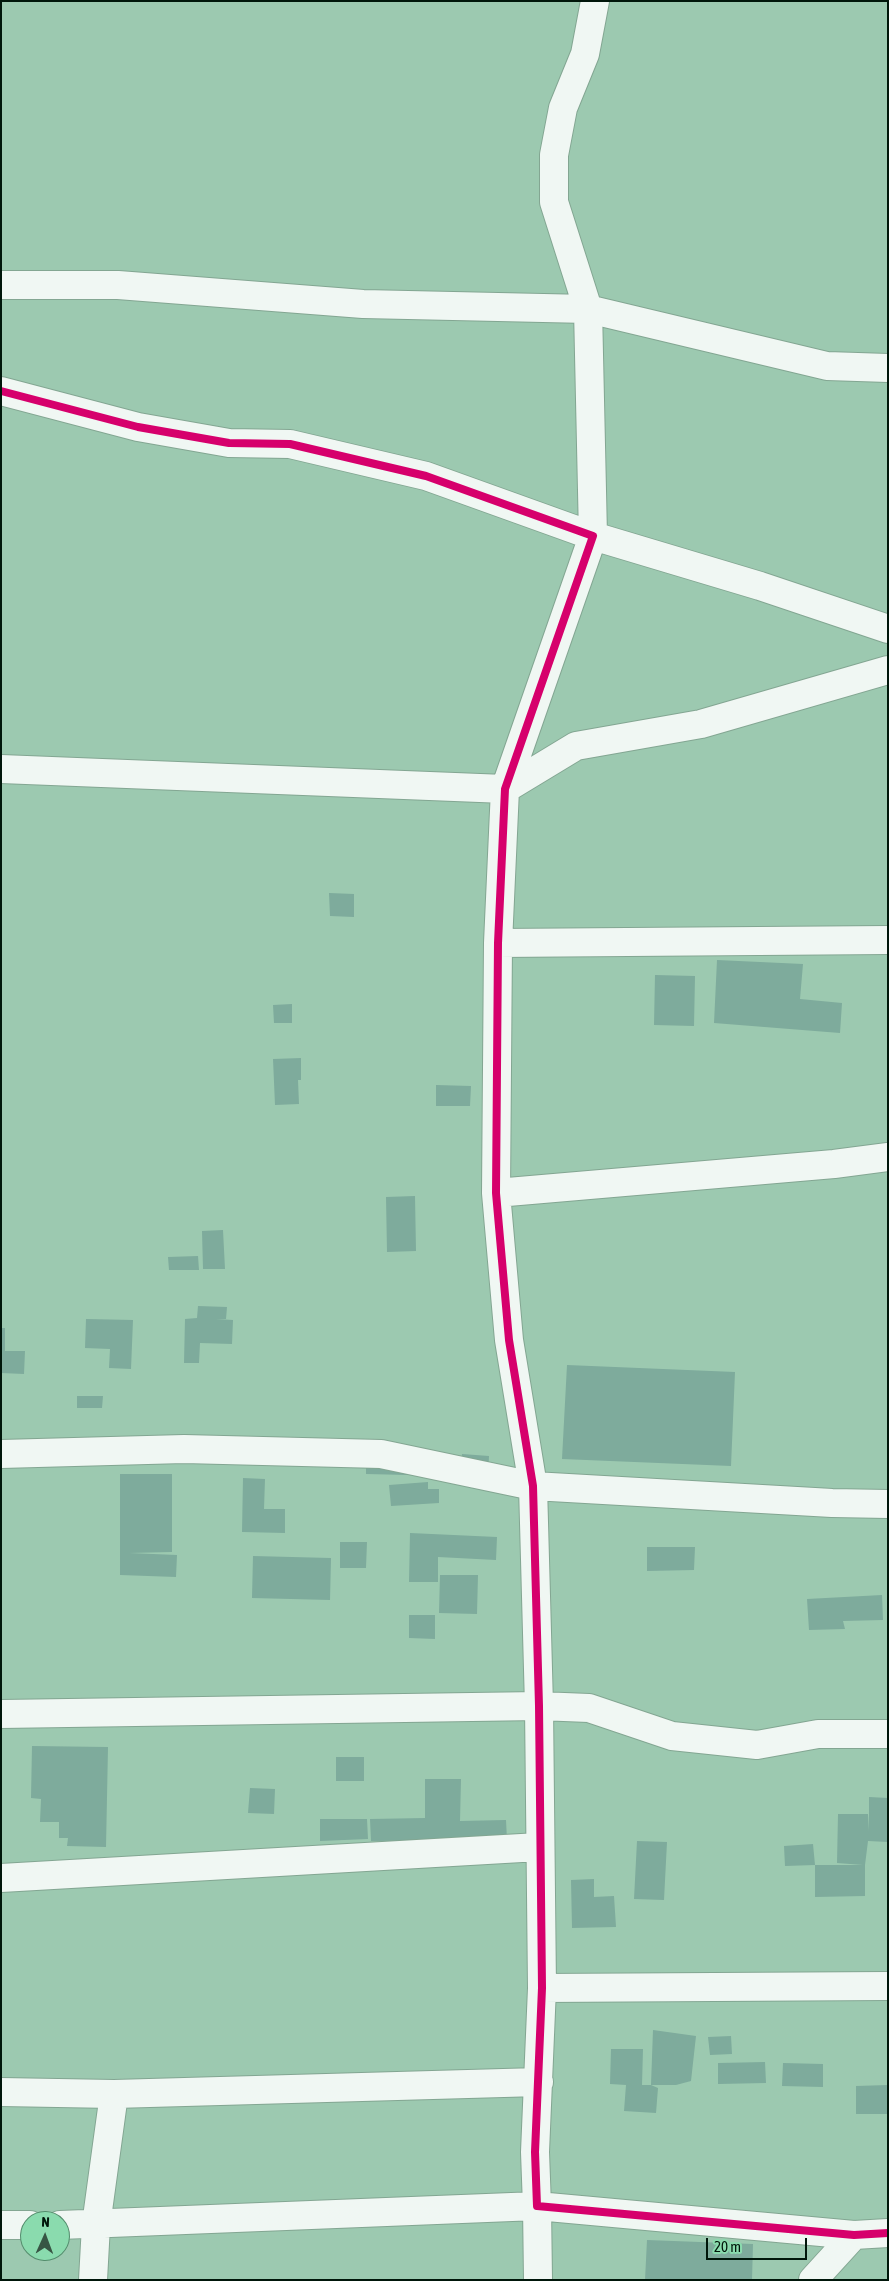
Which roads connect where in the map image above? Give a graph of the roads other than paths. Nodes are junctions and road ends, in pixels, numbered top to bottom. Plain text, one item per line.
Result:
1 (595, 1) edge
2 (1, 285) edge
3 (588, 309) junction
4 (888, 368) edge
5 (1, 391) edge
6 (593, 536) junction
7 (888, 630) edge
8 (888, 670) edge
9 (1, 769) edge
10 (505, 789) junction
11 (888, 940) edge
12 (498, 944) junction
13 (888, 1157) edge
14 (496, 1193) junction
15 (1, 1454) edge
16 (534, 1486) junction
17 (888, 1504) edge
18 (539, 1706) junction
19 (1, 1714) edge
20 (888, 1734) edge
21 (539, 1847) junction
22 (1, 1878) edge
23 (888, 1986) edge
24 (542, 1988) junction
25 (539, 2082) junction
26 (1, 2092) edge
27 (114, 2094) junction
28 (537, 2206) junction
29 (1, 2225) edge
30 (20, 2225) edge
31 (70, 2225) edge
32 (96, 2225) junction
33 (888, 2233) edge
34 (854, 2235) junction
35 (93, 2280) edge
36 (538, 2280) edge
37 (813, 2280) edge

1 - 3 street
2 - 3 street
3 - 4 street
3 - 6 street
5 - 6 street
6 - 7 street
6 - 10 street
8 - 10 street
9 - 10 street
10 - 12 street
11 - 12 street
12 - 14 street
13 - 14 street
14 - 16 street
15 - 16 street
16 - 17 street
16 - 18 street
18 - 19 street
18 - 20 street
18 - 21 street
21 - 22 street
21 - 24 street
23 - 24 street
24 - 25 street
25 - 27 street
25 - 28 street
26 - 27 street
27 - 32 street
28 - 32 street
28 - 34 street
28 - 36 street
29 - 30 street
31 - 32 street
32 - 35 street
33 - 34 street
34 - 37 street

